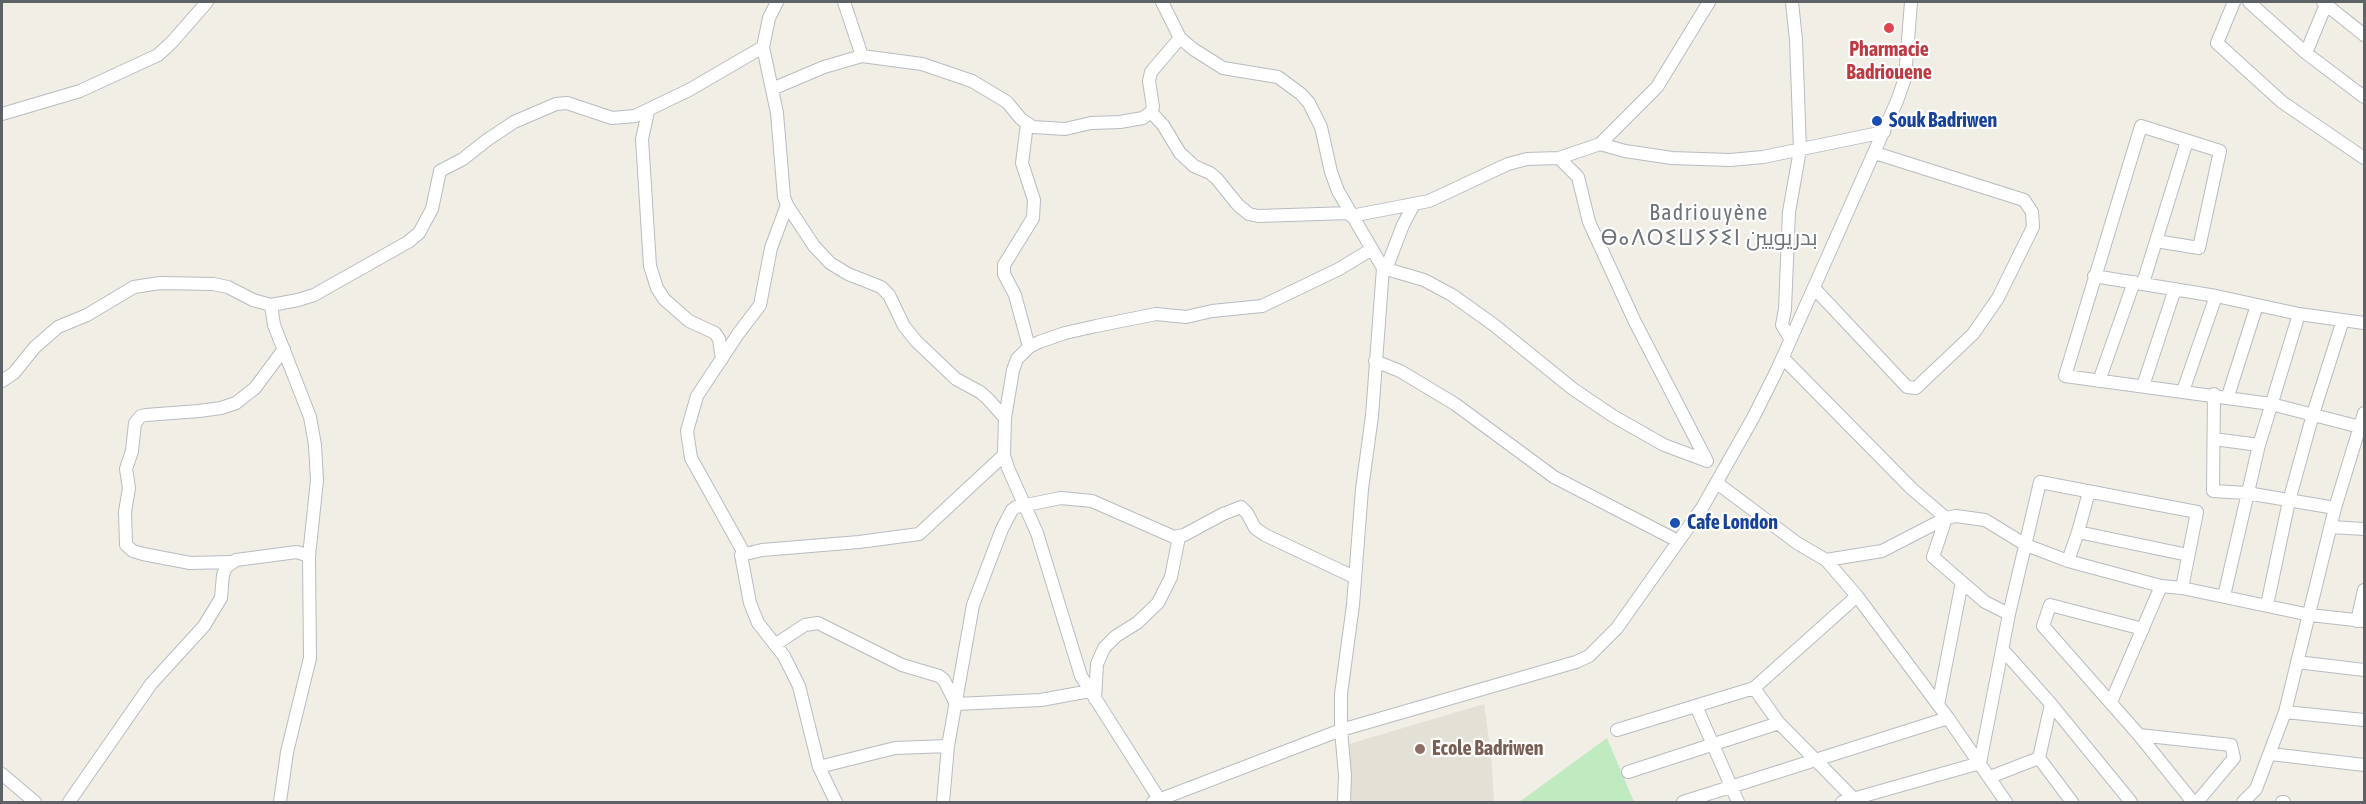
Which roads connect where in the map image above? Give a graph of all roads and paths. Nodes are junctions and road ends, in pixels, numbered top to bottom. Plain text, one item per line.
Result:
1 (207, 2) edge
2 (777, 2) edge
3 (844, 2) edge
4 (1162, 2) edge
5 (1708, 2) edge
6 (1792, 2) edge
7 (1911, 2) edge
8 (2234, 2) edge
9 (2249, 2) edge
10 (2326, 2) edge
11 (2364, 35) edge
12 (1180, 38) junction
13 (763, 47) junction
14 (2306, 53) junction
15 (862, 56) junction
16 (772, 89) junction
17 (2364, 97) edge
18 (648, 112) junction
19 (1151, 112) junction
20 (2, 114) edge
21 (1027, 124) junction
22 (1884, 132) junction
23 (2187, 141) junction
24 (1600, 144) junction
25 (1800, 150) junction
26 (1875, 153) junction
27 (1559, 158) junction
28 (2364, 158) edge
29 (787, 205) junction
30 (1413, 206) junction
31 (1351, 214) junction
32 (2156, 241) junction
33 (1372, 249) junction
34 (1385, 269) junction
35 (2094, 276) junction
36 (2138, 282) junction
37 (1814, 288) junction
38 (2175, 289) junction
39 (2216, 296) junction
40 (271, 305) junction
41 (2257, 305) junction
42 (2299, 314) junction
43 (2343, 320) junction
44 (2364, 323) edge
45 (1790, 338) junction
46 (1029, 347) junction
47 (284, 350) junction
48 (1783, 358) junction
49 (722, 359) junction
50 (1376, 361) junction
51 (2, 381) edge
52 (2099, 381) junction
53 (2144, 386) junction
54 (2183, 391) junction
55 (2214, 394) junction
56 (2228, 396) junction
57 (2271, 404) junction
58 (2364, 413) edge
59 (2313, 414) junction
60 (1005, 418) junction
61 (2362, 428) edge
62 (2214, 439) junction
63 (2259, 445) junction
64 (1004, 455) junction
65 (1707, 461) junction
66 (1725, 470) junction
67 (1717, 483) junction
68 (2089, 492) junction
69 (2247, 493) junction
70 (2289, 501) junction
71 (1025, 504) junction
72 (2335, 508) junction
73 (1946, 518) junction
74 (2331, 527) junction
75 (2364, 529) edge
76 (2078, 532) junction
77 (1179, 537) junction
78 (1678, 541) junction
79 (2026, 545) junction
80 (744, 553) junction
81 (2188, 555) junction
82 (309, 556) junction
83 (1826, 560) junction
84 (2068, 561) junction
85 (231, 562) junction
86 (1354, 577) junction
87 (1962, 582) junction
88 (2161, 586) junction
89 (2182, 588) junction
90 (2364, 590) edge
91 (1857, 596) junction
92 (2224, 596) junction
93 (2267, 605) junction
94 (2009, 614) junction
95 (2310, 615) junction
96 (2361, 621) edge
97 (2143, 629) junction
98 (776, 644) junction
99 (2003, 650) junction
100 (2297, 662) junction
101 (2364, 670) edge
102 (1754, 688) junction
103 (1093, 695) junction
104 (2111, 702) junction
105 (956, 704) junction
106 (2051, 704) junction
107 (1938, 705) junction
108 (1696, 706) junction
109 (2285, 712) junction
110 (1948, 718) junction
111 (2364, 720) edge
112 (1779, 723) junction
113 (1341, 730) junction
114 (1617, 730) dead end
115 (2139, 735) junction
116 (1714, 744) junction
117 (948, 746) junction
118 (2271, 754) junction
119 (2039, 758) junction
120 (1816, 761) junction
121 (1980, 763) junction
122 (2364, 765) edge
123 (819, 767) junction
124 (1628, 772) dead end
125 (2, 774) edge
126 (1990, 777) junction
127 (1731, 787) junction
128 (1999, 800) edge
129 (1158, 801) edge
130 (1851, 801) edge
131 (34, 802) edge
132 (69, 802) edge
133 (280, 802) edge
134 (836, 802) edge
135 (943, 802) edge
136 (1344, 802) edge
137 (1683, 802) edge
138 (1738, 802) edge
139 (2072, 802) edge
140 (2132, 802) edge
141 (2195, 802) edge
142 (2243, 802) edge

1 - 20 street
2 - 13 street
3 - 15 street
4 - 12 street
5 - 24 street
6 - 25 street
7 - 22 street
8 - 28 street
9 - 14 street
10 - 11 street
10 - 14 street
12 - 19 street
12 - 31 street
13 - 16 street
13 - 18 street
14 - 17 street
15 - 16 street
15 - 21 street
16 - 29 street
18 - 40 street
18 - 49 street
19 - 21 street
19 - 31 street
21 - 46 street
22 - 25 street
22 - 26 street
23 - 32 street
23 - 32 street
23 - 35 street
24 - 25 street
24 - 27 street
25 - 45 street
26 - 37 street
26 - 37 street
27 - 30 street
27 - 65 street
29 - 49 street
29 - 60 street
30 - 31 street
30 - 34 street
31 - 33 street
32 - 36 street
33 - 34 street
33 - 46 street
34 - 50 street
34 - 65 street
35 - 36 street
35 - 52 street
36 - 38 street
36 - 52 street
37 - 45 street
38 - 39 street
38 - 53 street
39 - 41 street
39 - 54 street
40 - 47 street
40 - 51 street
41 - 42 street
41 - 56 street
42 - 43 street
42 - 57 street
43 - 44 street
43 - 59 street
45 - 48 street
46 - 60 street
47 - 82 street
47 - 85 street
48 - 66 street
48 - 73 street
49 - 80 street
50 - 78 street
50 - 86 street
52 - 53 street
53 - 54 street
54 - 55 street
55 - 56 street
55 - 62 street
56 - 57 street
57 - 59 street
57 - 63 street
58 - 61 street
59 - 61 street
59 - 70 street
60 - 64 street
61 - 72 street
62 - 63 street
62 - 69 street
63 - 69 street
64 - 71 street
64 - 80 street
65 - 66 street
66 - 67 street
67 - 78 street
67 - 83 street
68 - 76 street
68 - 79 street
68 - 81 street
69 - 70 street
69 - 92 street
70 - 72 street
70 - 93 street
71 - 77 street
71 - 103 street
71 - 105 street
72 - 74 street
73 - 79 street
73 - 83 street
73 - 87 street
74 - 75 street
74 - 95 street
76 - 81 street
76 - 84 street
77 - 86 street
77 - 103 street
78 - 113 street
79 - 84 street
79 - 94 street
80 - 98 street
81 - 89 street
82 - 85 street
82 - 133 street
83 - 91 street
84 - 88 street
85 - 132 street
86 - 113 street
87 - 94 street
87 - 107 street
88 - 89 street
88 - 97 street
89 - 92 street
90 - 96 street
91 - 102 street
91 - 107 street
92 - 93 street
93 - 95 street
94 - 99 street
95 - 96 street
95 - 100 street
97 - 104 street
97 - 104 street
98 - 105 street
98 - 123 street
99 - 106 street
99 - 121 street
100 - 101 street
100 - 109 street
102 - 108 street
102 - 112 street
103 - 105 street
103 - 129 street
104 - 115 street
105 - 117 street
106 - 119 street
106 - 140 street
107 - 110 street
108 - 114 street
108 - 116 street
109 - 111 street
109 - 118 street
110 - 120 street
110 - 121 street
112 - 116 street
112 - 120 street
113 - 129 street
113 - 136 street
115 - 141 street
115 - 141 street
116 - 124 street
116 - 127 street
117 - 123 street
117 - 135 street
118 - 122 street
118 - 142 street
119 - 126 street
119 - 139 street
120 - 127 street
120 - 130 street
121 - 126 street
121 - 130 street
123 - 134 street
125 - 131 street
126 - 128 street
127 - 137 street
127 - 138 street

